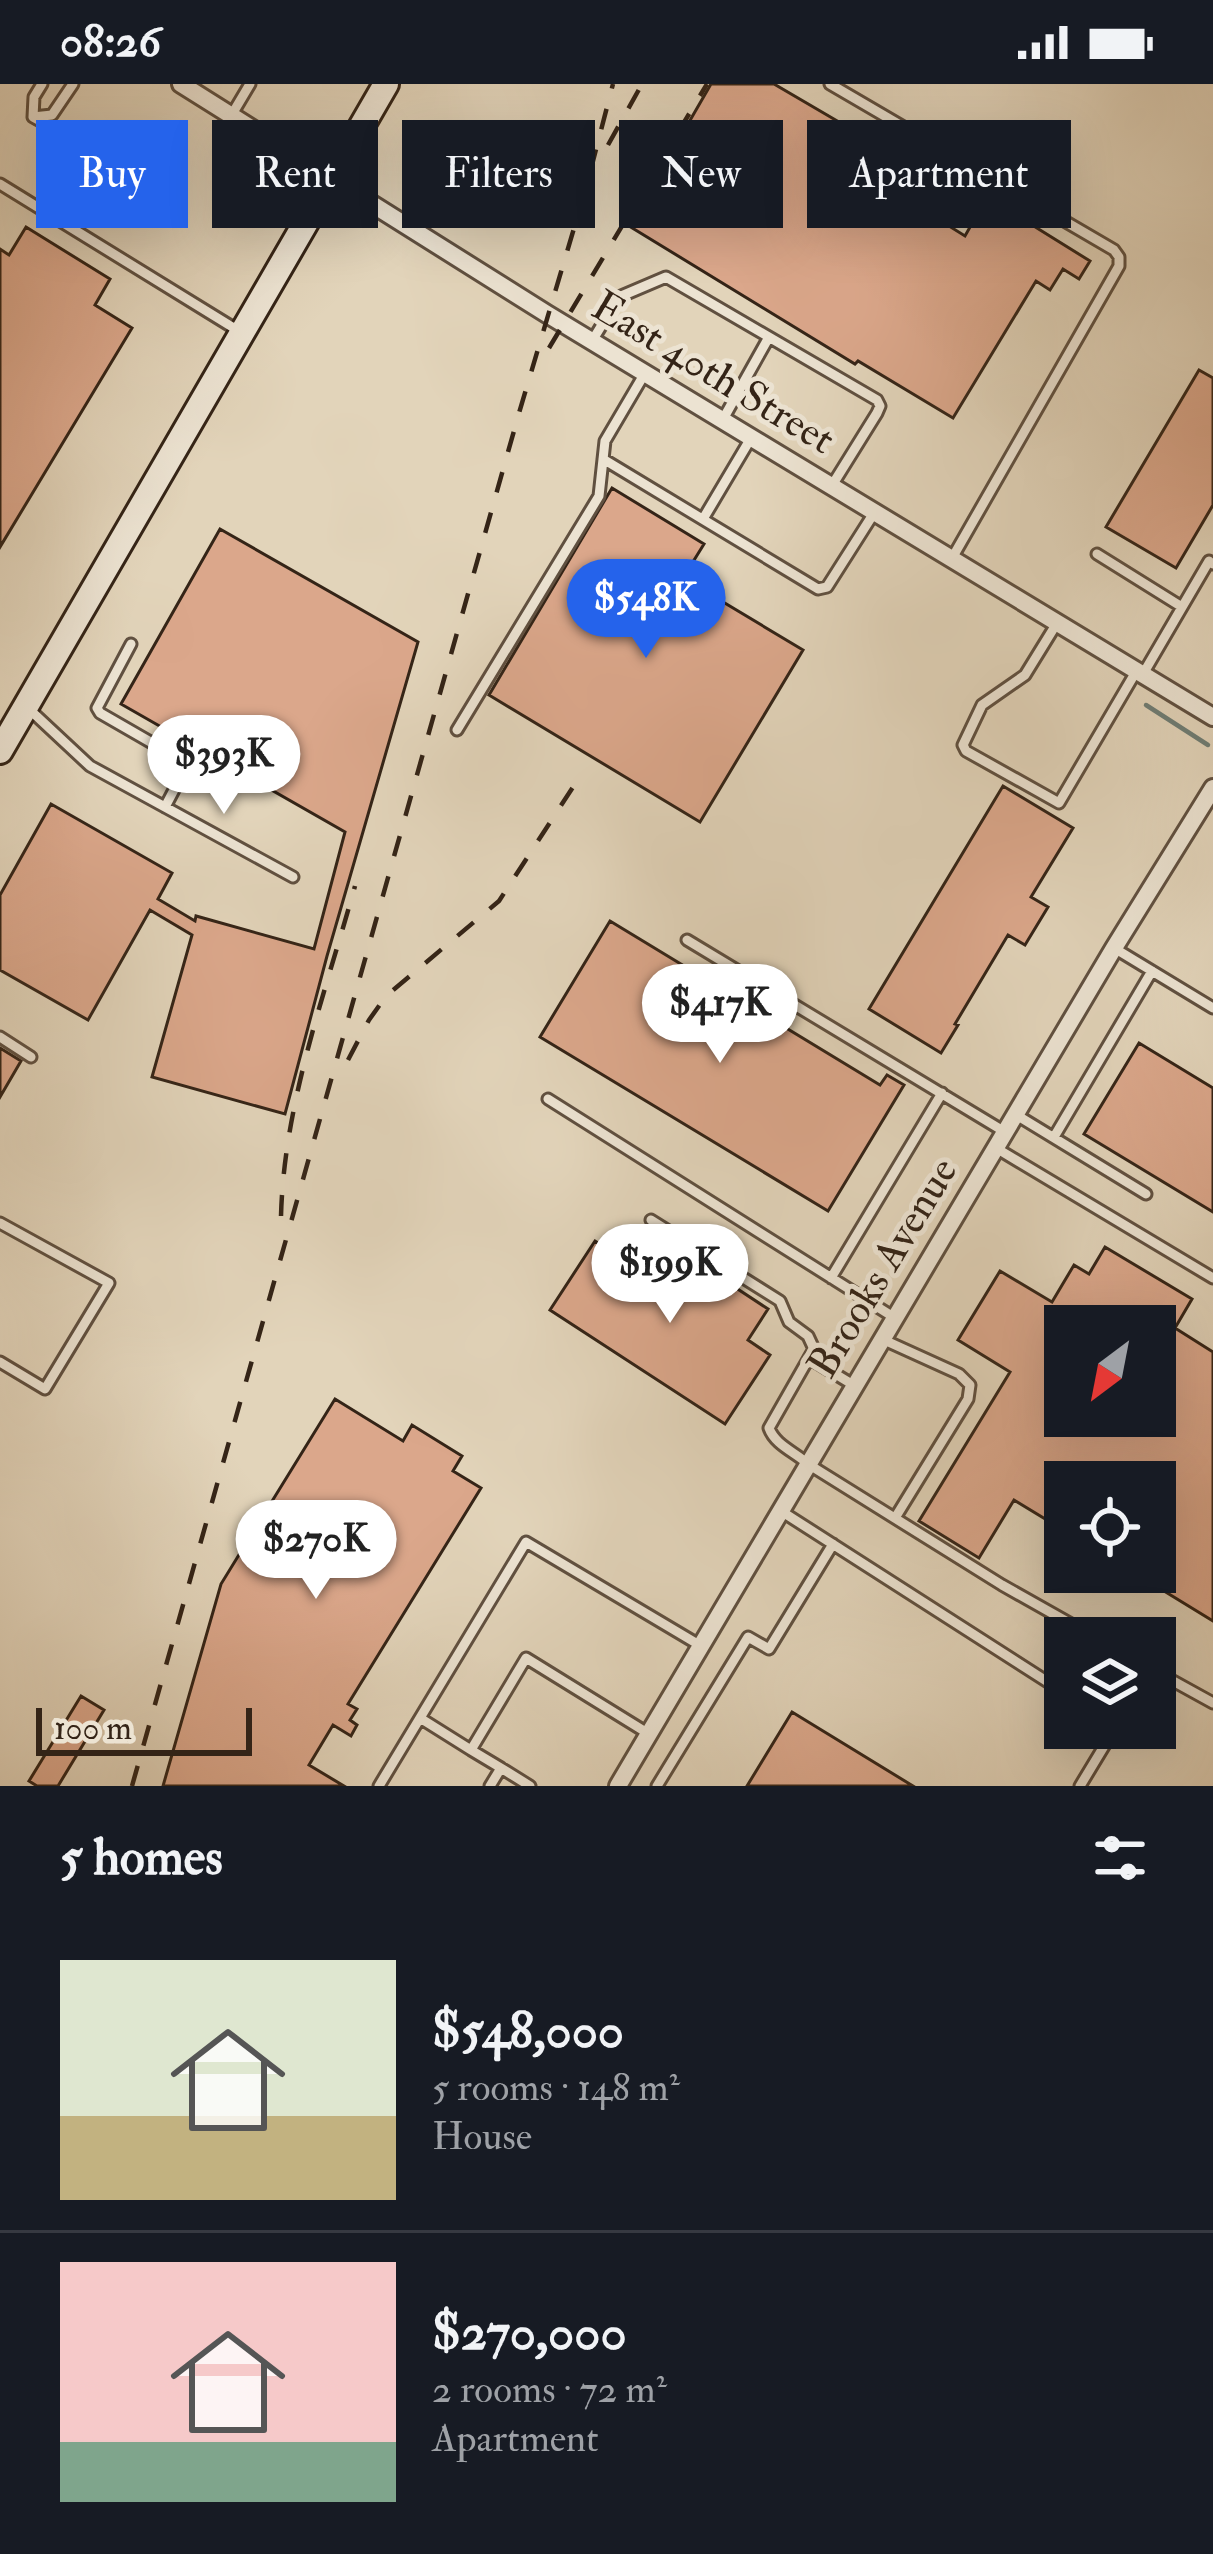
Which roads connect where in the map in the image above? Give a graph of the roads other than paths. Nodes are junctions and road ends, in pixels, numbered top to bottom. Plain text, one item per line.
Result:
1 (42, 84) edge
2 (73, 84) edge
3 (181, 84) edge
4 (250, 84) edge
5 (386, 84) edge
6 (830, 84) edge
7 (231, 116) junction
8 (33, 117) junction
9 (38, 120) edge
10 (237, 120) edge
11 (365, 120) edge
12 (0, 184) edge
13 (378, 208) edge
14 (303, 228) edge
15 (242, 333) junction
16 (770, 337) junction
17 (592, 341) junction
18 (645, 373) junction
19 (722, 421) junction
20 (751, 438) junction
21 (603, 459) junction
22 (831, 487) junction
23 (874, 513) junction
24 (703, 519) junction
25 (1097, 554) dead end
26 (951, 560) junction
27 (1213, 564) edge
28 (1183, 607) junction
29 (1057, 623) junction
30 (131, 644) dead end
31 (1140, 672) junction
32 (26, 706) junction
33 (1213, 717) edge
34 (457, 730) dead end
35 (0, 751) edge
36 (1210, 798) edge
37 (165, 807) junction
38 (293, 878) dead end
39 (687, 940) dead end
40 (1114, 948) junction
41 (1152, 971) junction
42 (1213, 1008) edge
43 (0, 1037) edge
44 (31, 1057) dead end
45 (942, 1094) junction
46 (548, 1099) dead end
47 (1015, 1114) junction
48 (1054, 1137) junction
49 (1000, 1140) junction
50 (1146, 1194) dead end
51 (651, 1220) dead end
52 (0, 1223) edge
53 (831, 1278) junction
54 (1213, 1278) edge
55 (895, 1318) junction
56 (882, 1339) junction
57 (809, 1358) junction
58 (0, 1362) edge
59 (855, 1386) junction
60 (808, 1464) junction
61 (781, 1511) junction
62 (895, 1518) junction
63 (833, 1544) junction
64 (1058, 1617) edge
65 (701, 1646) junction
66 (1044, 1680) edge
67 (1176, 1683) edge
68 (1213, 1703) edge
69 (420, 1718) junction
70 (649, 1734) junction
71 (1102, 1749) edge
72 (471, 1750) junction
73 (501, 1768) junction
74 (379, 1786) edge
75 (490, 1786) edge
76 (530, 1786) edge
77 (618, 1786) edge
78 (657, 1786) edge
79 (1080, 1786) edge

1 - 8 lane
2 - 8 lane
3 - 7 street, East 40th Street
4 - 7 lane
5 - 11 main road
6 - 26 lane
7 - 10 street, East 40th Street
8 - 9 lane
12 - 15 lane
13 - 17 street, East 40th Street
14 - 15 main road
15 - 32 main road
16 - 17 lane
16 - 19 lane
16 - 22 lane
17 - 18 street, East 40th Street
18 - 19 street, East 40th Street
18 - 21 lane
19 - 20 street, East 40th Street
20 - 22 street, East 40th Street
20 - 24 lane
21 - 24 lane
21 - 34 lane
22 - 23 street, East 40th Street
23 - 24 lane
23 - 26 street, East 40th Street
25 - 28 lane
26 - 29 street, East 40th Street
27 - 28 lane
28 - 31 lane
29 - 31 street, East 40th Street
29 - 31 lane
30 - 37 lane
31 - 33 street, East 40th Street
32 - 35 main road
32 - 37 lane
36 - 40 street, Brooks Avenue
37 - 38 lane
39 - 45 lane
40 - 41 lane
40 - 47 street, Brooks Avenue
41 - 42 lane
41 - 48 lane
43 - 44 lane
45 - 49 lane
45 - 53 lane
46 - 53 lane
47 - 48 lane
47 - 49 street, Brooks Avenue
48 - 50 lane
49 - 54 lane
49 - 55 street, Brooks Avenue
51 - 57 lane
52 - 58 lane
53 - 55 lane
55 - 56 street, Brooks Avenue
56 - 59 street, Brooks Avenue
56 - 62 lane
57 - 59 lane
57 - 60 lane
59 - 60 street, Brooks Avenue
60 - 61 street, Brooks Avenue
60 - 62 lane
61 - 63 lane
61 - 65 street, Brooks Avenue
62 - 64 lane
63 - 66 lane
63 - 78 lane
65 - 69 lane
65 - 70 street, Brooks Avenue
67 - 68 lane
69 - 72 lane
69 - 74 lane
70 - 72 lane
70 - 77 street, Brooks Avenue
71 - 79 lane
72 - 73 lane
73 - 75 lane
73 - 76 lane

